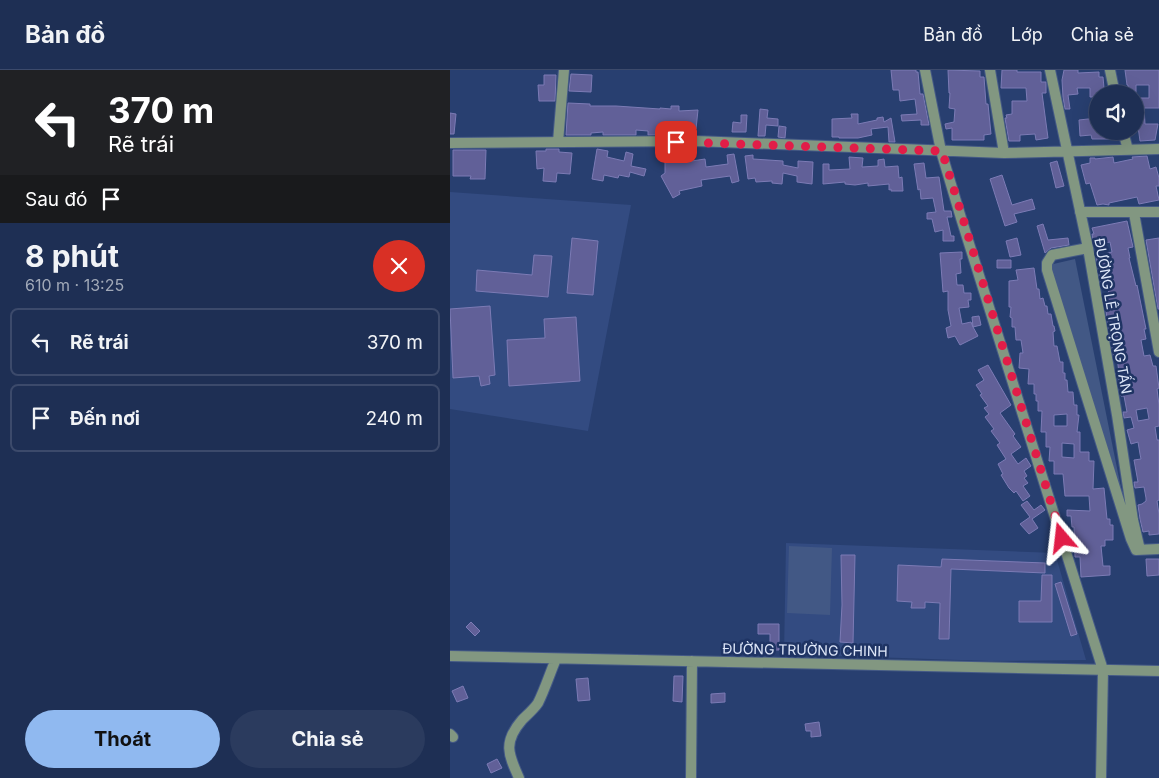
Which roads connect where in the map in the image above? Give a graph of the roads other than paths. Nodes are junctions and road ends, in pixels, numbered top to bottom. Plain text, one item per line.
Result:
1 (564, 70) edge
2 (925, 70) edge
3 (990, 70) edge
4 (1050, 70) edge
5 (1110, 70) edge
6 (1113, 85) edge
7 (1126, 140) edge
8 (558, 142) junction
9 (450, 143) edge
10 (1159, 149) edge
11 (1128, 150) junction
12 (942, 151) junction
13 (1067, 151) junction
14 (1004, 153) junction
15 (1080, 212) junction
16 (1159, 212) edge
17 (1134, 213) junction
18 (1088, 248) junction
19 (1159, 352) edge
20 (1159, 549) edge
21 (1140, 550) junction
22 (450, 656) edge
23 (556, 659) junction
24 (692, 662) junction
25 (1103, 670) junction
26 (1159, 672) edge
27 (519, 778) edge
28 (691, 778) edge
29 (1101, 778) edge

1 - 8 street
2 - 12 street
3 - 14 street
4 - 13 street, ĐƯỜNG LÊ TRỌNG TẤN
5 - 6 street
7 - 11 street
8 - 9 street
8 - 12 street
10 - 11 street
11 - 13 street
12 - 14 street
12 - 25 street
13 - 14 street
13 - 15 street, ĐƯỜNG LÊ TRỌNG TẤN
15 - 17 street
15 - 18 street, ĐƯỜNG LÊ TRỌNG TẤN
16 - 17 street
17 - 19 street
18 - 21 street, ĐƯỜNG LÊ TRỌNG TẤN
18 - 21 street
20 - 21 street
22 - 23 street, ĐƯỜNG TRƯỜNG CHINH
23 - 24 street, ĐƯỜNG TRƯỜNG CHINH
23 - 27 street
24 - 25 street, ĐƯỜNG TRƯỜNG CHINH
24 - 28 street
25 - 26 street, ĐƯỜNG TRƯỜNG CHINH
25 - 29 street

